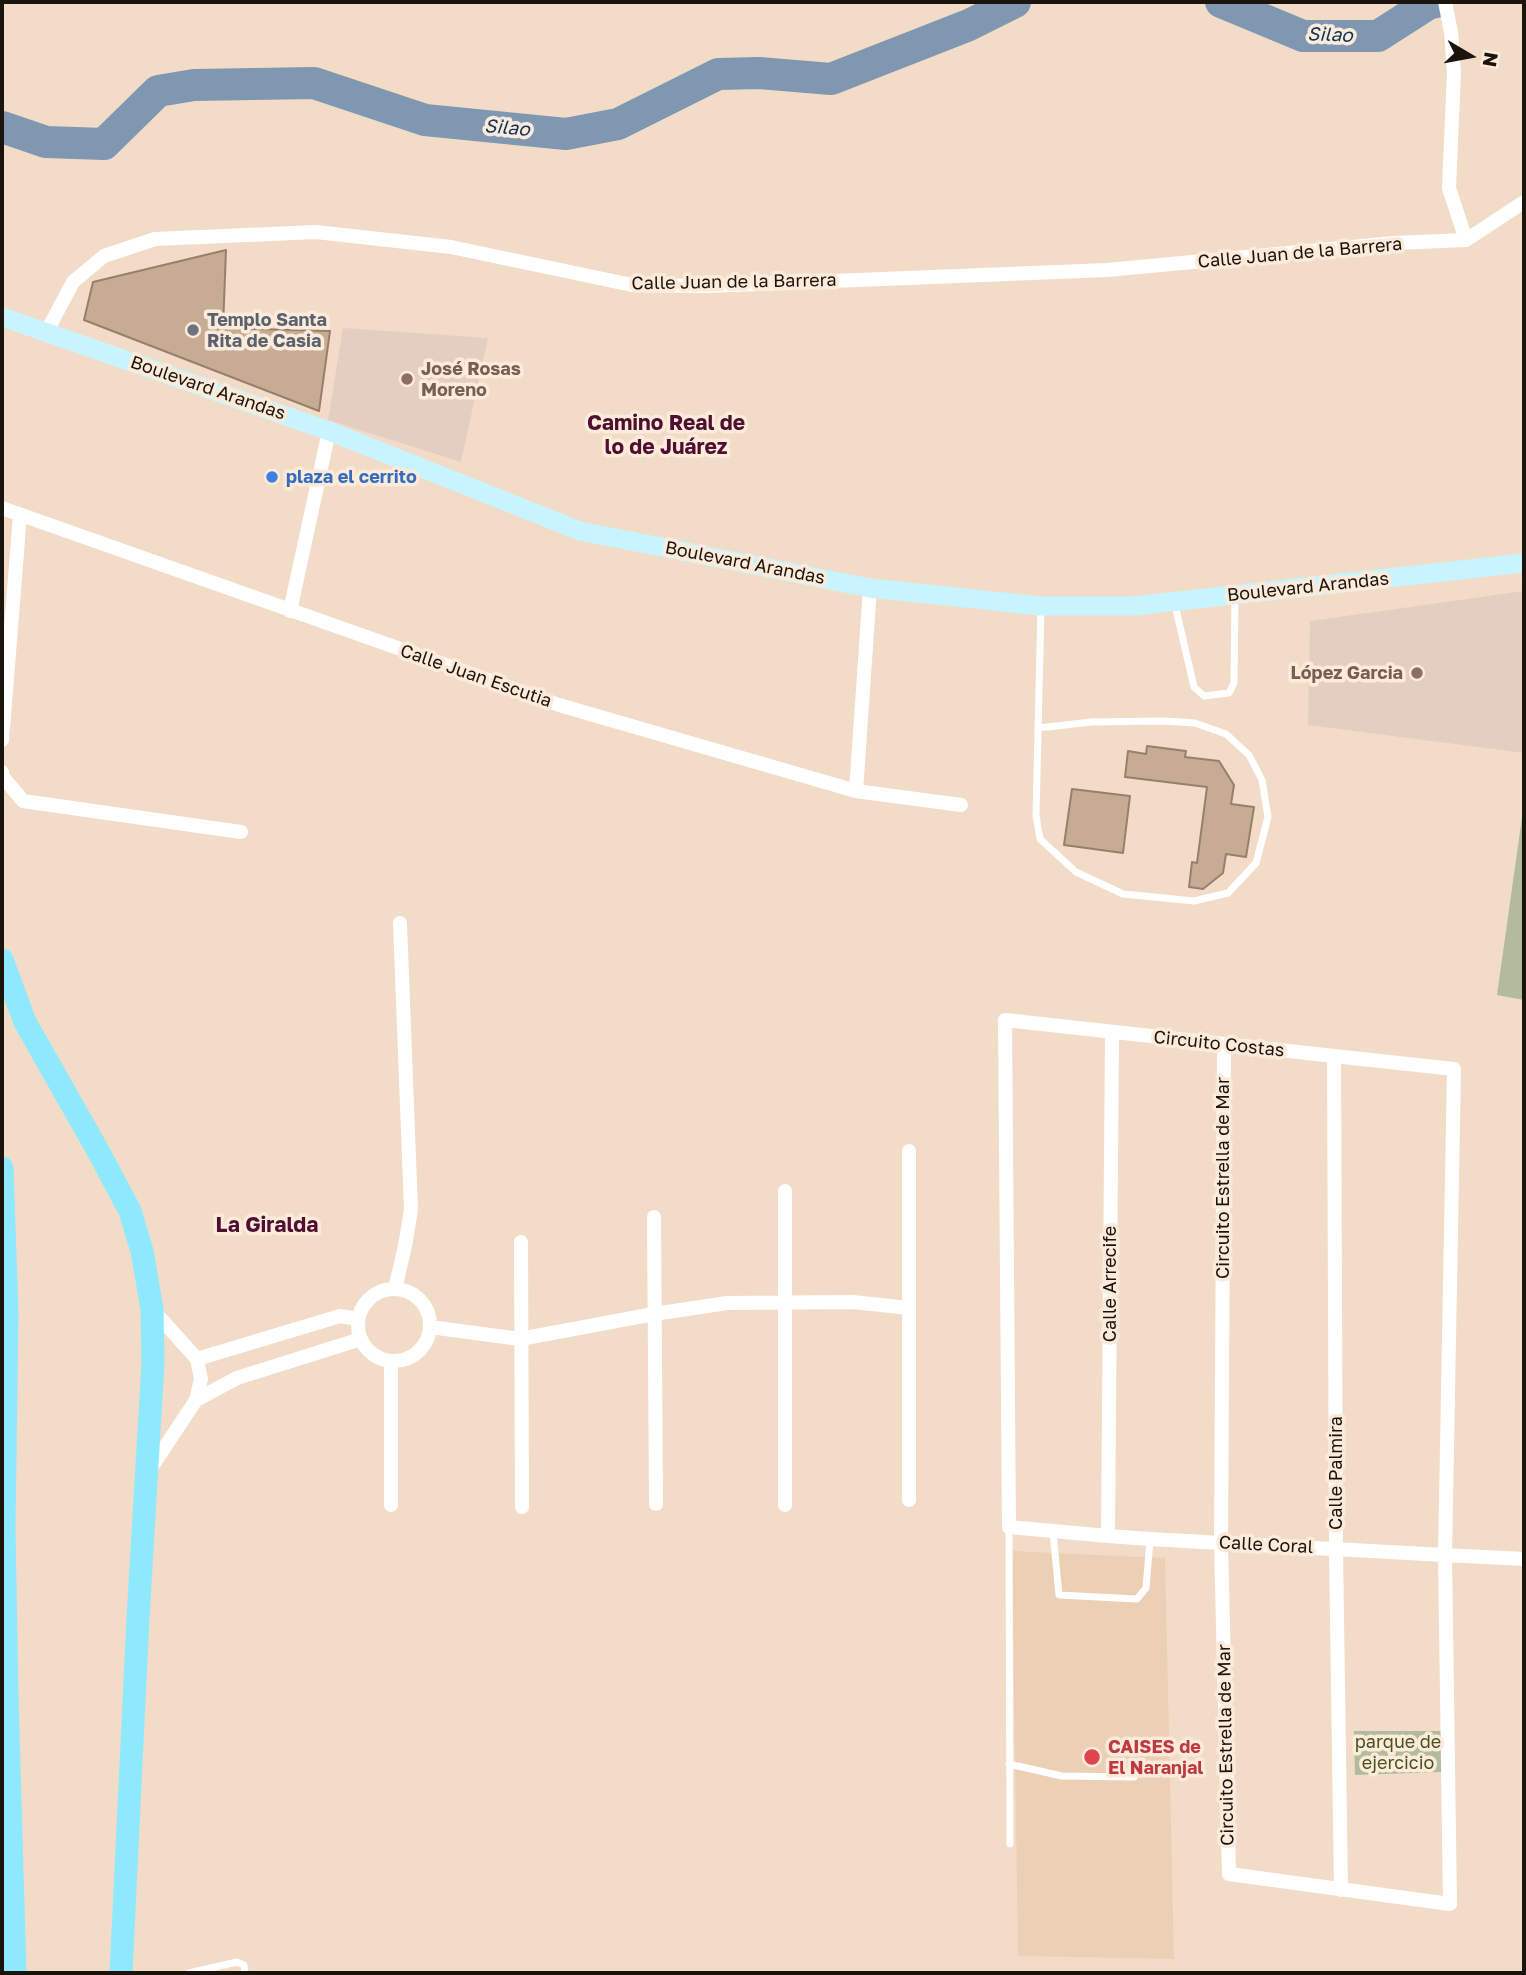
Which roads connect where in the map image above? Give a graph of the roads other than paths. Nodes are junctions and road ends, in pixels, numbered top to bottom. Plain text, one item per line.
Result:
1 (1445, 2) edge
2 (1524, 202) edge
3 (1466, 240) junction
4 (2, 317) edge
5 (47, 331) junction
6 (329, 431) junction
7 (2, 508) edge
8 (20, 515) junction
9 (1524, 564) edge
10 (870, 588) junction
11 (1235, 595) junction
12 (1174, 601) junction
13 (1041, 606) junction
14 (290, 611) junction
15 (1038, 728) junction
16 (2, 740) edge
17 (2, 774) edge
18 (856, 791) junction
19 (961, 805) dead end
20 (241, 832) dead end
21 (400, 923) dead end
22 (2, 960) edge
23 (1112, 1032) junction
24 (1224, 1044) junction
25 (1334, 1056) junction
26 (909, 1151) dead end
27 (2, 1168) edge
28 (785, 1191) dead end
29 (654, 1217) dead end
30 (521, 1242) dead end
31 (395, 1289) junction
32 (785, 1302) junction
33 (909, 1308) junction
34 (152, 1309) junction
35 (654, 1314) junction
36 (358, 1319) junction
37 (430, 1327) junction
38 (361, 1339) junction
39 (520, 1339) junction
40 (197, 1359) junction
41 (391, 1362) junction
42 (196, 1400) junction
43 (145, 1477) junction
44 (909, 1500) dead end
45 (656, 1504) dead end
46 (391, 1505) dead end
47 (786, 1505) dead end
48 (522, 1507) dead end
49 (1009, 1527) junction
50 (1053, 1531) junction
51 (1108, 1536) junction
52 (1150, 1539) junction
53 (1221, 1543) junction
54 (1336, 1549) junction
55 (1445, 1555) junction
56 (1524, 1559) edge
57 (1009, 1764) junction
58 (1134, 1777) dead end
59 (1010, 1844) dead end
60 (1341, 1890) junction
61 (15, 1973) edge
62 (121, 1973) edge
63 (189, 1973) edge
64 (245, 1973) edge

1 - 3 street
2 - 3 street
3 - 5 street, Calle Juan de la Barrera
4 - 5 main road, Boulevard Arandas
5 - 6 main road, Boulevard Arandas
6 - 10 main road, Boulevard Arandas
6 - 14 street
7 - 8 street, Calle Juan Escutia
8 - 14 street, Calle Juan Escutia
8 - 16 street
9 - 11 main road, Boulevard Arandas
10 - 13 main road, Boulevard Arandas
10 - 18 street
11 - 12 main road, Boulevard Arandas
11 - 12 lane
12 - 13 main road, Boulevard Arandas
13 - 15 lane
14 - 18 street, Calle Juan Escutia
15 - 15 lane
17 - 20 street
18 - 19 street, Calle Juan Escutia
21 - 31 street
22 - 34 main road
23 - 24 street, Circuito Costas
23 - 49 street, Circuito Costas
23 - 51 street, Calle Arrecife
24 - 25 street, Circuito Costas
24 - 53 street, Circuito Estrella de Mar
25 - 54 street, Calle Palmira
25 - 55 street, Circuito Costas
26 - 33 street
27 - 61 main road
28 - 32 street
29 - 35 street
30 - 39 street
31 - 36 street
31 - 37 street
32 - 33 street
32 - 35 street
32 - 47 street
33 - 44 street
34 - 40 street
34 - 43 main road
35 - 39 street
35 - 45 street
36 - 38 street
36 - 40 street
37 - 39 street
37 - 41 street
38 - 41 street
38 - 42 street
39 - 48 street
40 - 42 street
41 - 46 street
42 - 43 street
43 - 62 main road
49 - 50 street, Calle Coral
49 - 57 lane
50 - 51 street, Calle Coral
50 - 52 lane
51 - 52 street, Calle Coral
52 - 53 street, Calle Coral
53 - 54 street, Calle Coral
53 - 60 street, Circuito Estrella de Mar
54 - 55 street, Calle Coral
54 - 60 street, Calle Palmira
55 - 56 street, Calle Coral
55 - 60 street, Circuito Estrella de Mar
57 - 58 lane
57 - 59 lane
63 - 64 lane

